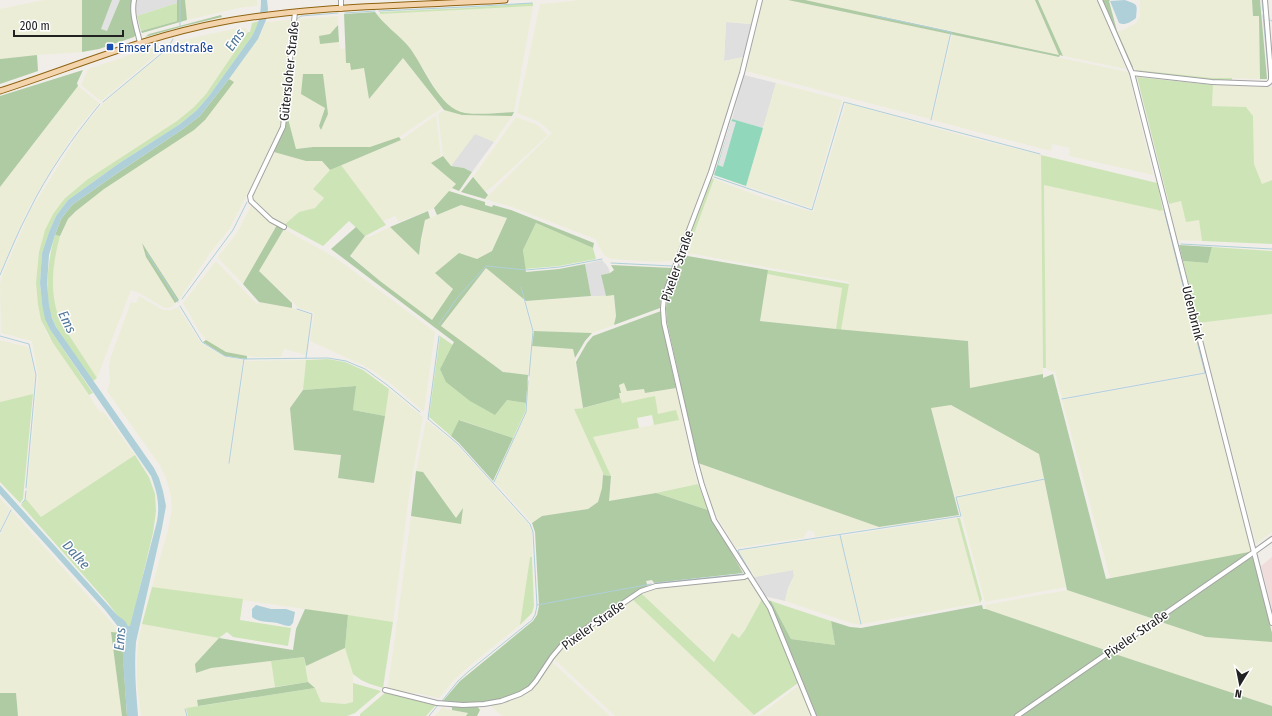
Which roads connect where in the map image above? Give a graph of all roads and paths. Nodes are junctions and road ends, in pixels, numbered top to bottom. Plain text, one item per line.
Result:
1 (134, 0) edge
2 (341, 0) edge
3 (505, 0) edge
4 (760, 0) edge
5 (1100, 0) edge
6 (1265, 0) edge
7 (341, 9) junction
8 (295, 12) junction
9 (140, 43) junction
10 (1132, 73) junction
11 (0, 91) edge
12 (284, 227) dead end
13 (1272, 538) edge
14 (1255, 552) junction
15 (748, 575) junction
16 (1272, 623) edge
17 (385, 690) dead end
18 (814, 716) edge
19 (1017, 716) edge

1 - 9 street
2 - 7 street
3 - 7 main road, Gütersloher Straße
4 - 15 street, Pixeler Straße
5 - 10 street, Udenbrink
6 - 10 street
7 - 8 main road, Gütersloher Straße
8 - 9 main road, Gütersloher Straße
8 - 12 street, Gütersloher Straße
9 - 11 main road, Gütersloher Straße
10 - 14 street, Udenbrink
13 - 14 street
14 - 16 street, Udenbrink
14 - 19 street, Pixeler Straße
15 - 17 street, Pixeler Straße
15 - 18 street, Pixeler Straße

